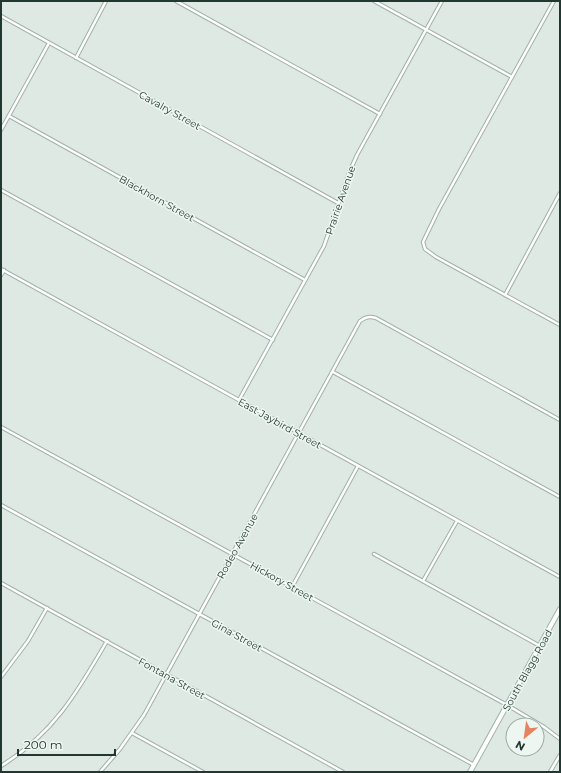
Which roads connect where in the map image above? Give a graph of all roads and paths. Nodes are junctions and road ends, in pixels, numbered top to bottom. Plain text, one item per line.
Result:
1 (106, 1) edge
2 (176, 1) edge
3 (374, 1) edge
4 (442, 1) edge
5 (554, 1) edge
6 (1, 16) edge
7 (426, 30) junction
8 (49, 43) junction
9 (76, 58) junction
10 (512, 77) junction
11 (380, 114) junction
12 (9, 116) junction
13 (1, 130) edge
14 (1, 190) edge
15 (560, 193) edge
16 (338, 203) junction
17 (2, 269) edge
18 (1, 274) edge
19 (306, 280) junction
20 (505, 294) junction
21 (560, 325) edge
22 (272, 340) junction
23 (333, 372) junction
24 (239, 400) junction
25 (560, 420) edge
26 (1, 427) edge
27 (299, 433) junction
28 (358, 466) junction
29 (560, 498) edge
30 (1, 505) edge
31 (457, 521) junction
32 (232, 554) junction
33 (374, 554) dead end
34 (560, 577) edge
35 (423, 581) junction
36 (1, 583) edge
37 (292, 587) junction
38 (47, 608) junction
39 (560, 609) edge
40 (199, 614) junction
41 (107, 641) junction
42 (540, 646) junction
43 (166, 675) junction
44 (1, 677) edge
45 (507, 705) junction
46 (132, 733) junction
47 (560, 739) edge
48 (560, 755) edge
49 (474, 765) junction
50 (1, 766) edge
51 (100, 772) edge
52 (203, 772) edge
53 (344, 772) edge
54 (470, 772) edge
55 (550, 772) edge

1 - 9 street
2 - 11 street
3 - 7 street
4 - 7 street, Prairie Avenue
5 - 10 street
6 - 8 street, Cavalry Street
7 - 10 street
7 - 11 street, Prairie Avenue
8 - 9 street, Cavalry Street
8 - 12 street
9 - 16 street, Cavalry Street
10 - 20 street
11 - 16 street, Prairie Avenue
12 - 13 street
12 - 19 street, Blackhorn Street
14 - 22 street
15 - 20 street
16 - 19 street, Prairie Avenue
17 - 18 street
17 - 24 street, East Jaybird Street
19 - 22 street, Prairie Avenue
20 - 21 street
22 - 24 street, Prairie Avenue
23 - 25 street, Rodeo Avenue
23 - 27 street, Rodeo Avenue
23 - 29 street
24 - 27 street, East Jaybird Street
26 - 32 street, Hickory Street
27 - 28 street, East Jaybird Street
27 - 32 street, Rodeo Avenue
28 - 31 street, East Jaybird Street
28 - 37 street
30 - 40 street, Gina Street
31 - 34 street, East Jaybird Street
31 - 35 street
32 - 37 street, Hickory Street
32 - 40 street, Rodeo Avenue
33 - 35 street
35 - 42 street
36 - 38 street, Fontana Street
37 - 45 street, Hickory Street
38 - 41 street, Fontana Street
38 - 44 street
39 - 42 main road, South Blagg Road
40 - 43 street, Rodeo Avenue
40 - 49 street, Gina Street
41 - 43 street, Fontana Street
41 - 50 street
42 - 45 main road, South Blagg Road
43 - 46 street, Rodeo Avenue
43 - 53 street, Fontana Street
45 - 47 street, Hickory Street
45 - 49 main road, South Blagg Road
46 - 51 street, Rodeo Avenue
46 - 52 street
48 - 55 street
49 - 54 main road, South Blagg Road

